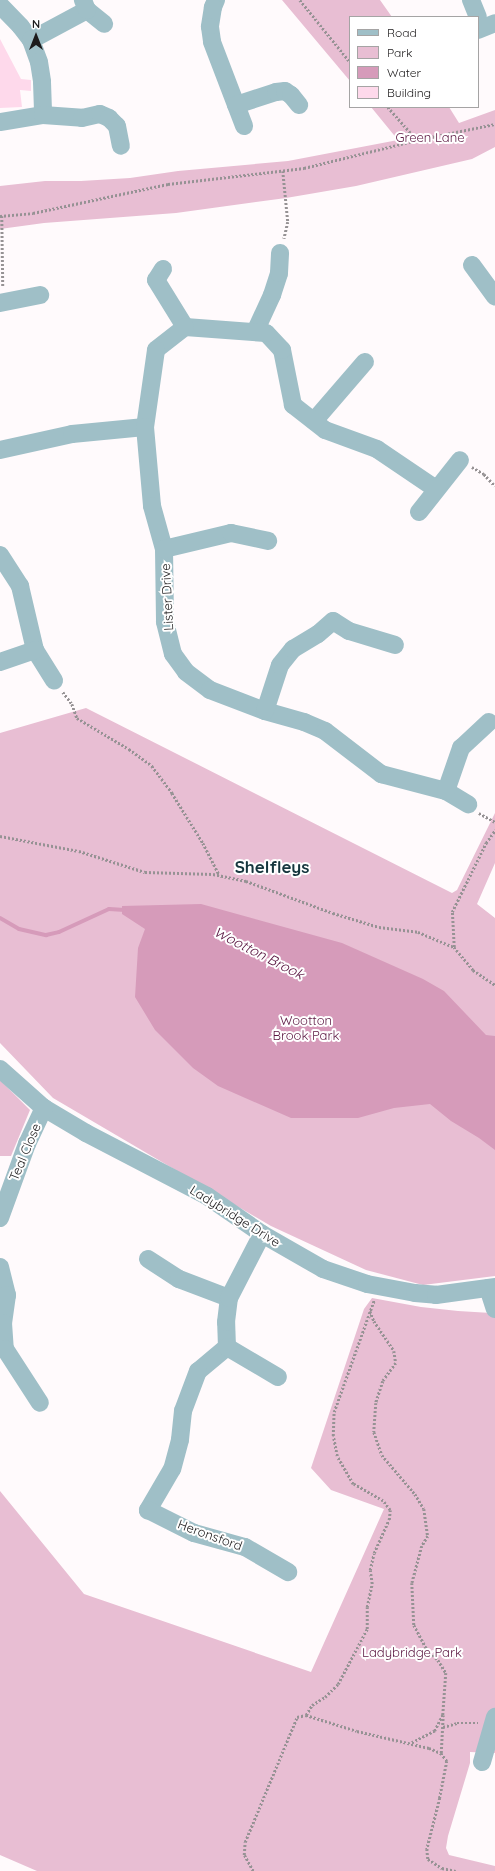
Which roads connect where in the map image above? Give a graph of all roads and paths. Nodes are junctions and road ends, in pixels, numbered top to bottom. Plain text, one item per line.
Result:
1 (216, 0) edge
2 (300, 0) edge
3 (471, 0) edge
4 (0, 5) edge
5 (85, 5) edge
6 (479, 16) edge
7 (104, 24) dead end
8 (31, 40) junction
9 (349, 61) edge
10 (236, 105) junction
11 (299, 105) dead end
12 (389, 108) edge
13 (43, 115) junction
14 (0, 122) edge
15 (495, 124) edge
16 (244, 126) dead end
17 (417, 140) junction
18 (121, 146) dead end
19 (283, 171) junction
20 (1, 216) edge
21 (280, 253) joint
22 (472, 265) dead end
23 (163, 269) dead end
24 (40, 295) dead end
25 (495, 297) edge
26 (1, 303) edge
27 (185, 327) junction
28 (255, 332) junction
29 (365, 362) dead end
30 (314, 421) junction
31 (144, 427) junction
32 (0, 450) edge
33 (460, 460) joint
34 (495, 486) edge
35 (436, 489) junction
36 (419, 512) dead end
37 (268, 541) dead end
38 (164, 549) junction
39 (0, 555) edge
40 (395, 645) dead end
41 (35, 650) junction
42 (0, 662) edge
43 (54, 680) joint
44 (265, 711) junction
45 (489, 722) dead end
46 (446, 791) junction
47 (468, 804) dead end
48 (495, 830) edge
49 (0, 836) edge
50 (219, 875) junction
51 (454, 947) junction
52 (495, 985) edge
53 (0, 1068) edge
54 (44, 1108) junction
55 (0, 1218) edge
56 (262, 1234) junction
57 (148, 1259) dead end
58 (0, 1267) edge
59 (374, 1286) junction
60 (492, 1288) edge
61 (229, 1298) junction
62 (495, 1309) edge
63 (370, 1311) junction
64 (227, 1347) junction
65 (278, 1377) dead end
66 (40, 1403) dead end
67 (288, 1572) dead end
68 (306, 1715) junction
69 (443, 1715) junction
70 (494, 1722) edge
71 (443, 1727) junction
72 (411, 1743) junction
73 (441, 1752) junction
74 (482, 1762) dead end
75 (253, 1871) edge
76 (456, 1871) edge

1 - 10 street
2 - 9 path
3 - 6 street
4 - 8 street
5 - 7 street
5 - 8 street
8 - 13 street
10 - 11 street
10 - 16 street
12 - 17 path
13 - 14 street
13 - 18 street
15 - 17 path
17 - 19 path
19 - 20 path
19 - 21 path
20 - 26 path
21 - 28 street
22 - 25 street
23 - 27 street
24 - 26 street
27 - 28 street
27 - 31 street, Lister Drive
28 - 30 street
29 - 30 street
30 - 35 street
31 - 32 street
31 - 38 street, Lister Drive
33 - 34 path
33 - 35 street
35 - 36 street
37 - 38 street, Lister Drive
38 - 44 street, Lister Drive
39 - 41 street
40 - 44 street
41 - 42 street
41 - 43 street
43 - 50 path
44 - 46 street, Lister Drive
45 - 46 street
46 - 47 street, Lister Drive
48 - 51 path
49 - 50 path
50 - 51 path
51 - 52 path
53 - 54 street, Ladybridge Drive
54 - 55 street, Teal Close
54 - 56 street, Ladybridge Drive
56 - 59 street, Ladybridge Drive
56 - 61 street
57 - 61 street
58 - 66 street
59 - 60 street, Ladybridge Drive
59 - 63 path
60 - 62 street
61 - 64 street
63 - 68 path
63 - 69 path
64 - 65 street
64 - 67 street, Heronsford
68 - 72 path
68 - 75 path
69 - 71 path
69 - 72 path
70 - 71 path
70 - 74 street
71 - 73 path
72 - 73 path
73 - 76 path

